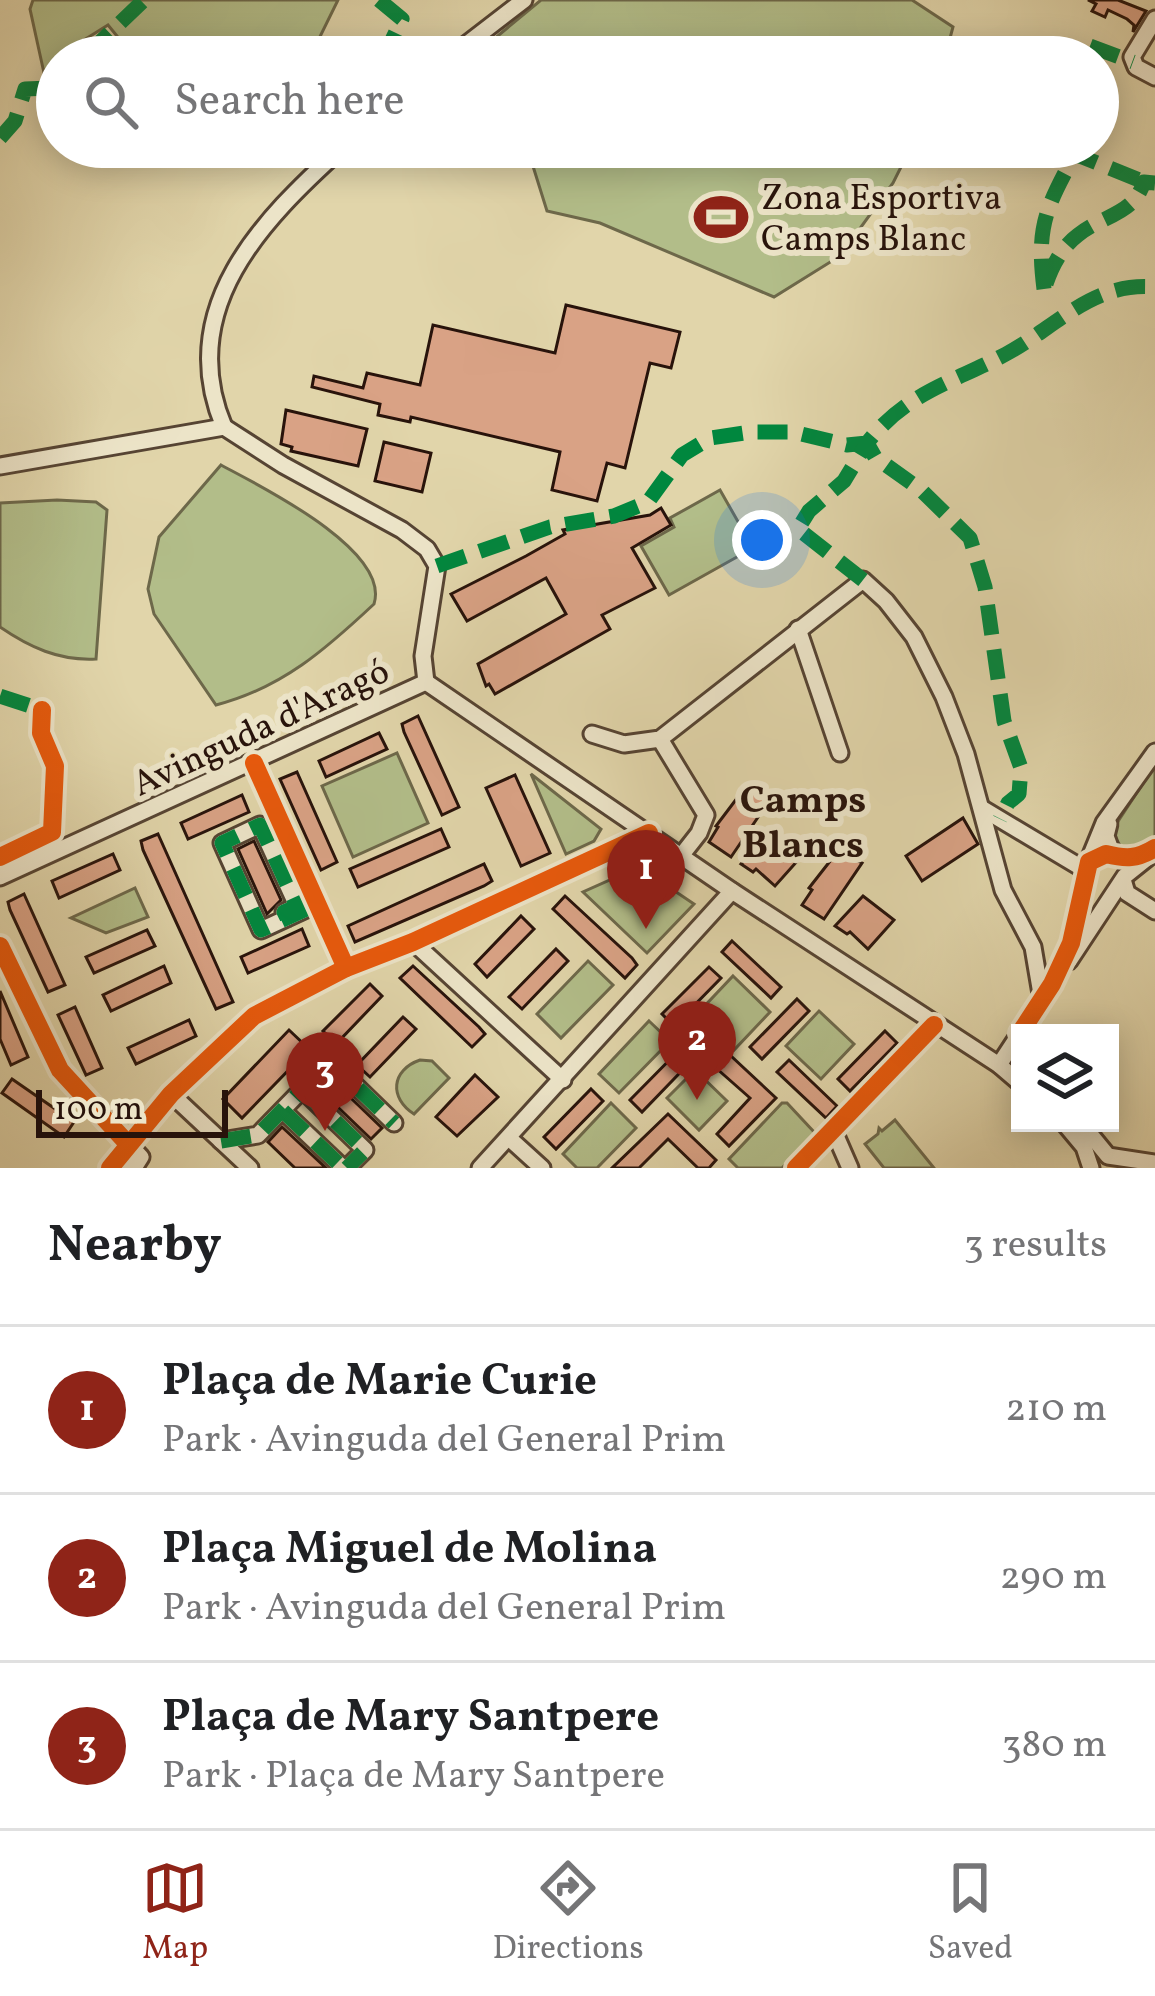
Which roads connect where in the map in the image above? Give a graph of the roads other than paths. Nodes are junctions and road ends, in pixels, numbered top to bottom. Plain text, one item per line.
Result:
1 (524, 0) edge
2 (1155, 20) edge
3 (477, 36) edge
4 (1155, 77) edge
5 (320, 168) edge
6 (224, 427) junction
7 (0, 466) edge
8 (798, 629) junction
9 (426, 682) junction
10 (592, 734) dead end
11 (660, 739) junction
12 (1155, 752) edge
13 (840, 753) dead end
14 (254, 764) junction
15 (1117, 805) junction
16 (983, 808) junction
17 (649, 833) junction
18 (1155, 850) edge
19 (681, 856) junction
20 (1115, 857) junction
21 (1088, 870) junction
22 (0, 877) edge
23 (1121, 884) junction
24 (732, 891) junction
25 (317, 904) junction
26 (1155, 911) edge
27 (286, 918) junction
28 (413, 942) junction
29 (0, 946) edge
30 (346, 968) junction
31 (1052, 985) junction
32 (1042, 1000) junction
33 (1026, 1024) edge
34 (934, 1025) junction
35 (951, 1036) junction
36 (1011, 1047) edge
37 (1000, 1064) junction
38 (1011, 1074) edge
39 (1011, 1078) edge
40 (563, 1080) junction
41 (303, 1090) junction
42 (171, 1094) junction
43 (284, 1111) junction
44 (394, 1123) dead end
45 (833, 1129) junction
46 (1071, 1132) edge
47 (508, 1138) junction
48 (221, 1141) junction
49 (127, 1143) junction
50 (1100, 1154) edge
51 (1150, 1162) edge
52 (110, 1168) edge
53 (134, 1168) edge
54 (250, 1168) edge
55 (345, 1168) edge
56 (480, 1168) edge
57 (542, 1168) edge
58 (796, 1168) edge
59 (850, 1168) edge
60 (1091, 1168) edge
61 (1120, 1168) edge

1 - 3 street
2 - 4 street
5 - 6 street
6 - 7 street
6 - 9 street
8 - 11 street
8 - 13 street
8 - 16 street
9 - 14 street, Avinguda d'Aragó
9 - 17 street, Avinguda d'Aragó
10 - 11 street
11 - 19 street
12 - 15 street
14 - 22 street, Avinguda d'Aragó
14 - 25 street
15 - 20 street
15 - 21 street
16 - 21 street
16 - 32 street
17 - 19 street, Avinguda d'Aragó
17 - 28 street
18 - 20 street
18 - 23 street
19 - 24 street, Avinguda d'Aragó
20 - 21 street
20 - 23 street
21 - 23 street
21 - 31 street
23 - 26 street
23 - 31 street
24 - 34 street, Avinguda d'Aragó
24 - 40 street
25 - 27 street
25 - 30 street
27 - 27 street
28 - 30 street
28 - 40 street
29 - 49 street
30 - 42 street
31 - 32 street
32 - 33 street
34 - 35 street, Avinguda d'Aragó
34 - 45 street
35 - 37 street, Avinguda d'Aragó
35 - 39 street, Avinguda d'Aragó
36 - 37 street
37 - 38 street, Avinguda d'Aragó
40 - 47 street
41 - 43 street
41 - 44 street
41 - 55 street
42 - 48 street
42 - 49 street
43 - 48 street
43 - 55 street
45 - 58 street
45 - 59 street
46 - 60 street
47 - 56 street
47 - 57 street
48 - 54 street
49 - 52 street
49 - 53 street
50 - 51 street
51 - 61 street

